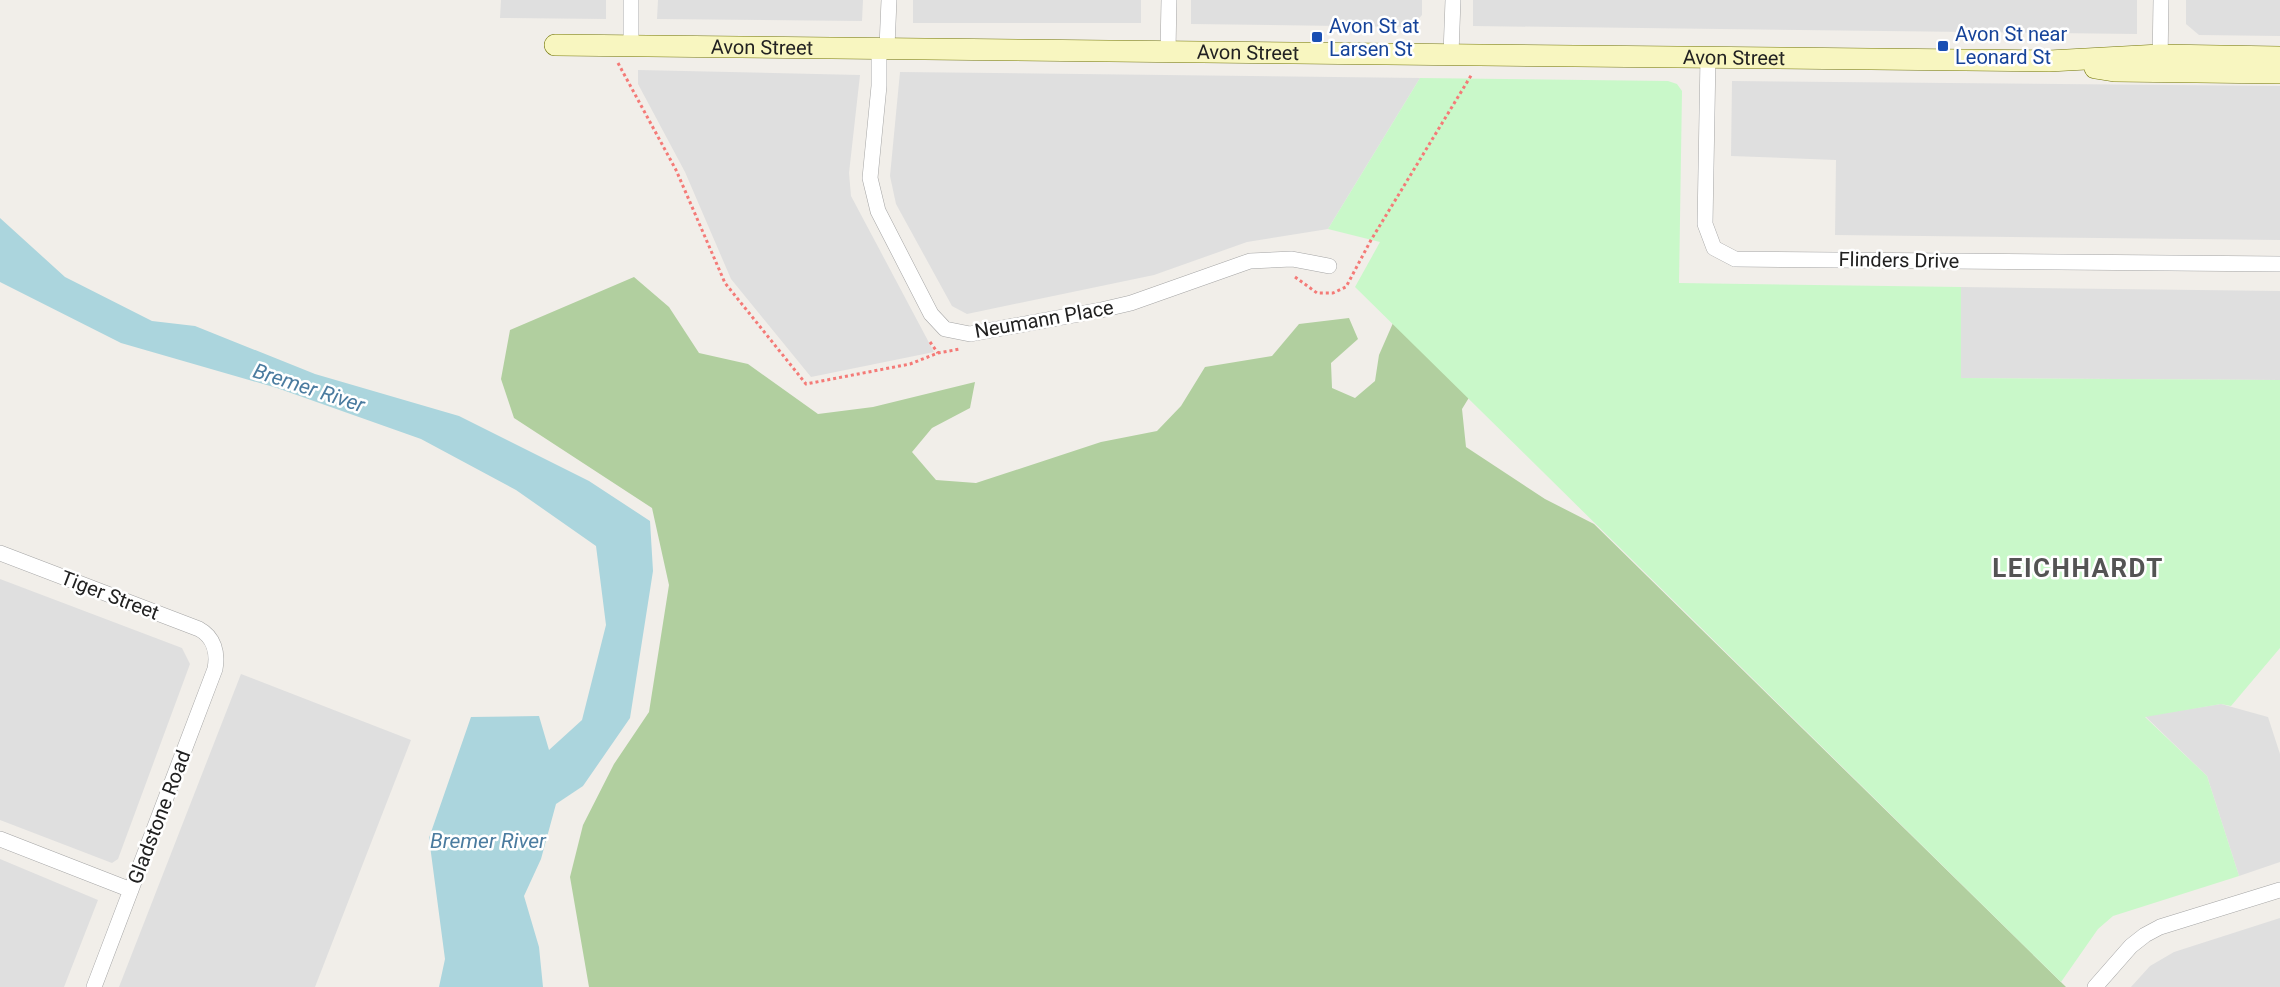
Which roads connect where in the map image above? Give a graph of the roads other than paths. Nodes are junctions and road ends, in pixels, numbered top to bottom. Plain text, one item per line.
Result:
1 (631, 0) edge
2 (889, 0) edge
3 (1169, 0) edge
4 (1453, 0) edge
5 (2161, 0) edge
6 (631, 44) junction
7 (555, 45) dead end
8 (883, 47) junction
9 (1168, 50) junction
10 (1451, 54) junction
11 (1708, 57) junction
12 (2280, 57) edge
13 (2161, 63) junction
14 (2280, 73) edge
15 (2280, 264) edge
16 (1329, 266) dead end
17 (0, 553) edge
18 (214, 646) joint
19 (0, 839) edge
20 (131, 890) junction
21 (2280, 890) edge
22 (94, 987) edge
23 (2095, 987) edge

1 - 6 street
2 - 8 street, Neumann Place
3 - 9 street
4 - 10 street
5 - 13 street
6 - 7 street, Avon Street
6 - 8 street, Avon Street
8 - 9 street, Avon Street
8 - 16 street, Neumann Place
9 - 10 street, Avon Street
10 - 11 street, Avon Street
11 - 13 street, Avon Street
11 - 15 street, Flinders Drive
12 - 13 street, Avon Street
13 - 14 street, Avon Street
17 - 18 street, Tiger Street
18 - 20 street, Gladstone Road
19 - 20 street
20 - 22 street, Gladstone Road
21 - 23 street

